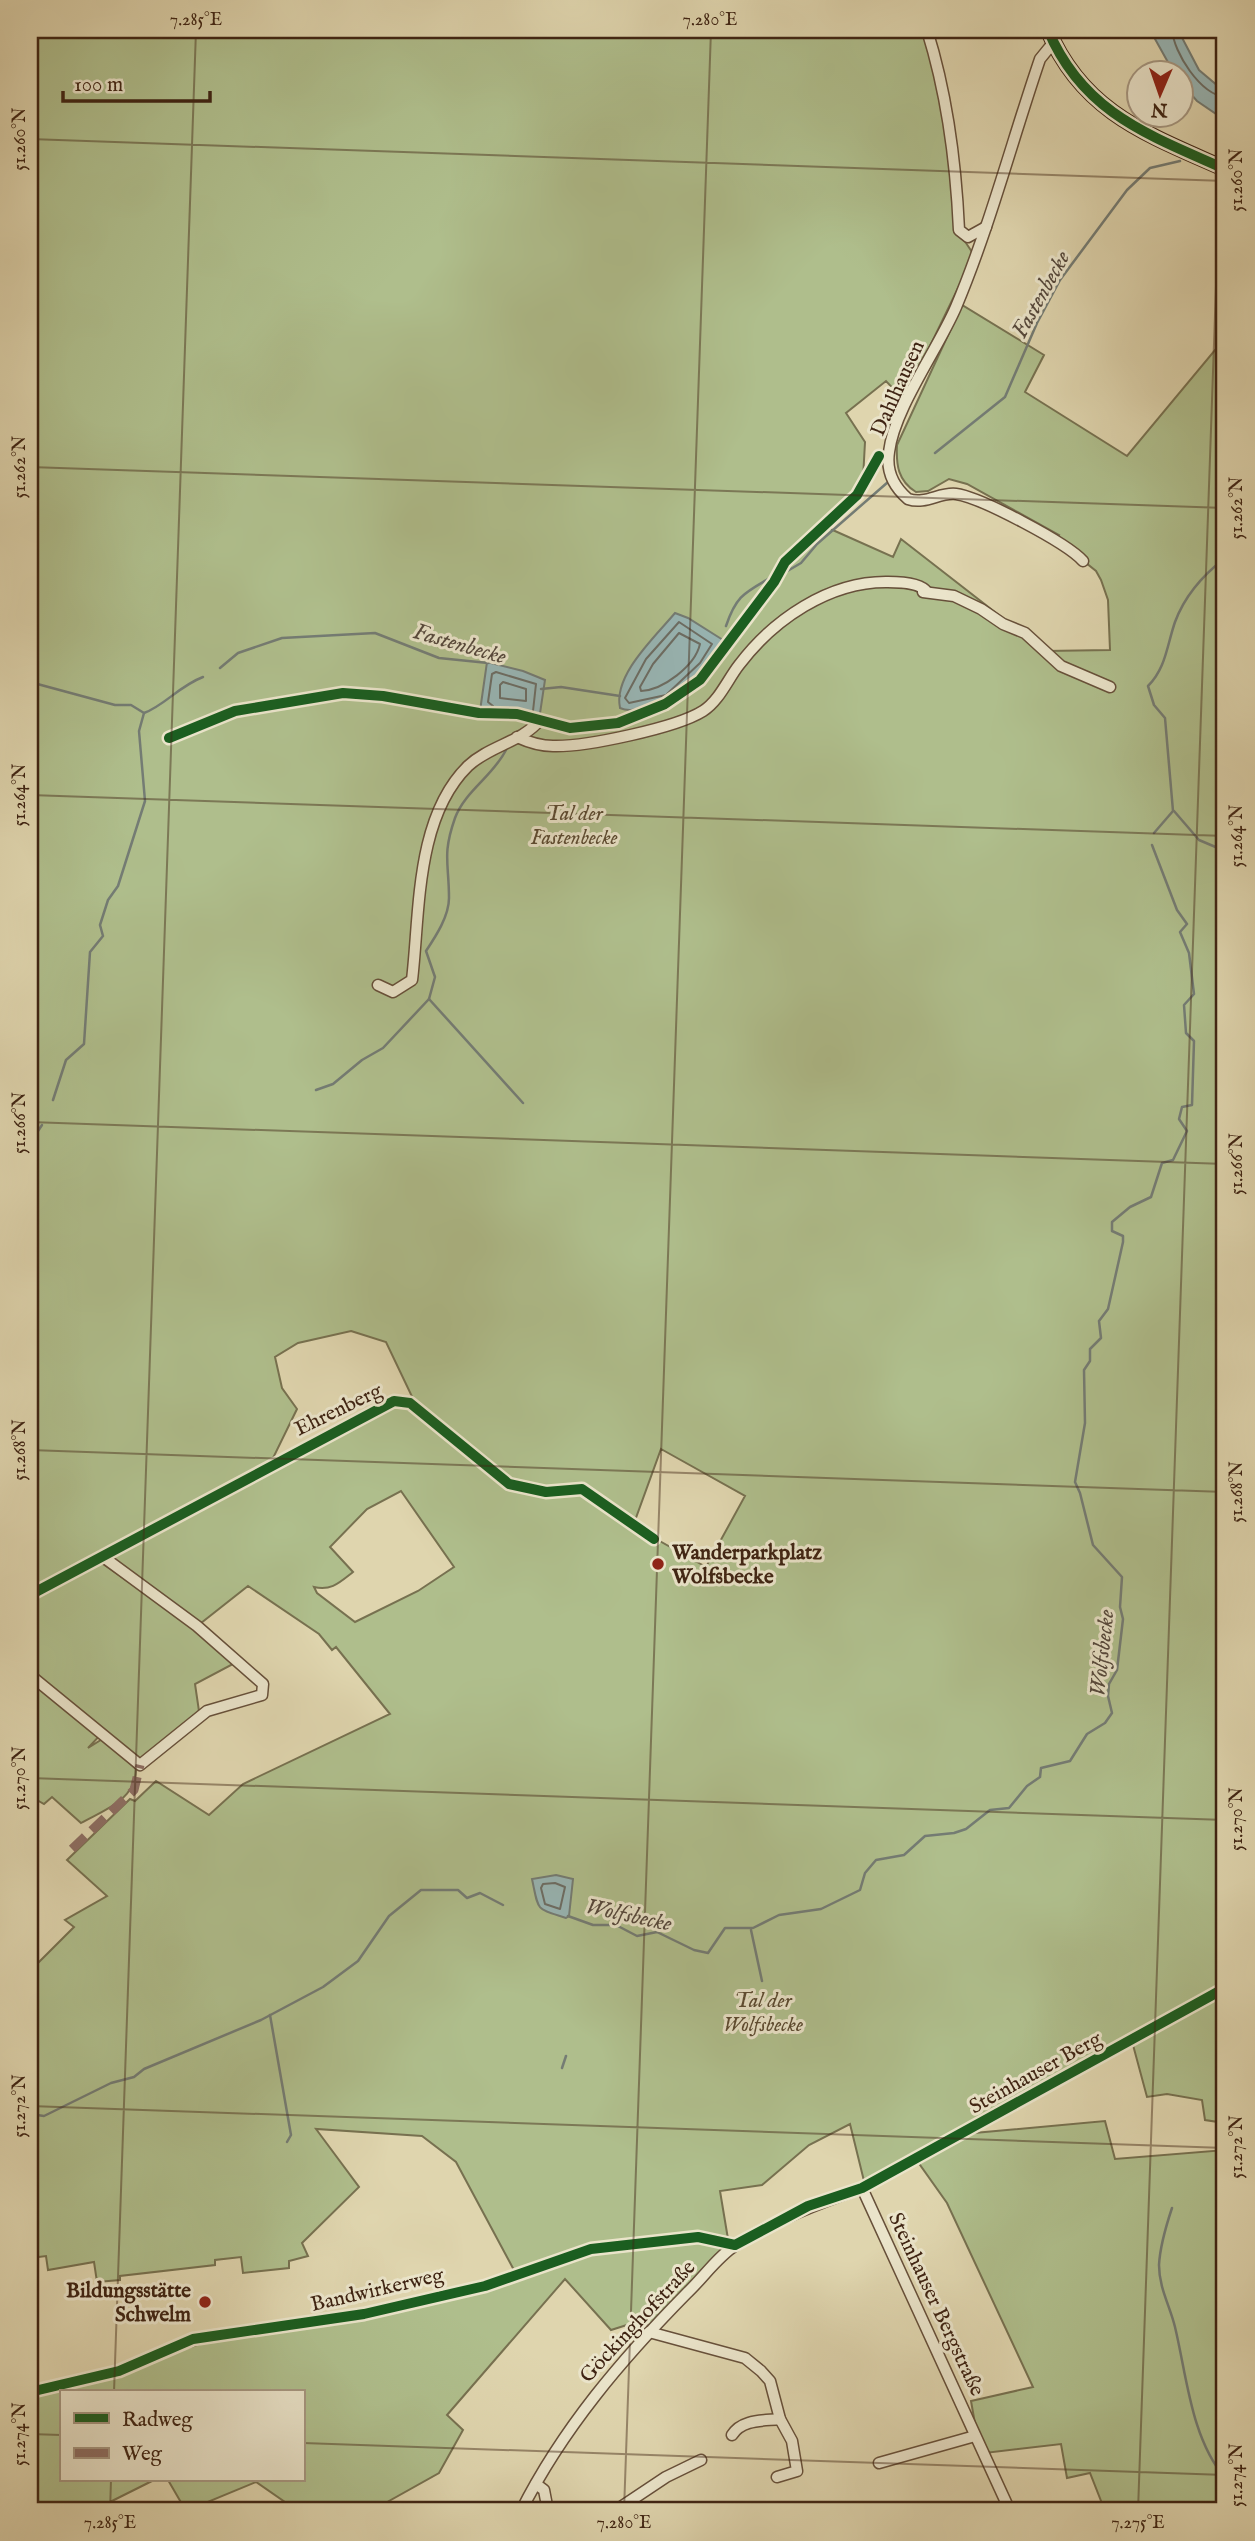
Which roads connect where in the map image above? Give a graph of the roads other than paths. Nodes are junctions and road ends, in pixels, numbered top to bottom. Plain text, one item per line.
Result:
1 (927, 30) edge
2 (1051, 36) edge
3 (1225, 169) edge
4 (986, 227) junction
5 (879, 456) dead end
6 (1083, 561) dead end
7 (1110, 687) dead end
8 (540, 720) junction
9 (517, 737) junction
10 (169, 738) dead end
11 (378, 985) dead end
12 (654, 1539) dead end
13 (102, 1556) junction
14 (30, 1595) edge
15 (30, 1675) edge
16 (1225, 1988) edge
17 (862, 2188) junction
18 (735, 2245) junction
19 (649, 2332) junction
20 (30, 2392) edge
21 (780, 2419) junction
22 (732, 2435) dead end
23 (975, 2436) junction
24 (701, 2460) dead end
25 (880, 2463) dead end
26 (777, 2477) dead end
27 (536, 2484) junction
28 (521, 2511) edge
29 (548, 2511) edge
30 (615, 2511) edge
31 (1010, 2511) edge

1 - 4 street
2 - 3 main road
2 - 4 street, Dahlhausen
4 - 6 street, Dahlhausen
5 - 8 street
7 - 9 street
8 - 9 street
8 - 10 street
9 - 11 street
12 - 13 street, Ehrenberg
13 - 14 street, Ehrenberg
13 - 15 street
16 - 17 street, Steinhauser Berg
17 - 18 street, Göckinghofstraße
17 - 23 street, Steinhauser Bergstraße
18 - 19 street, Göckinghofstraße
18 - 20 street, Bandwirkerweg
19 - 21 street
19 - 27 street, Göckinghofstraße
21 - 22 street
21 - 26 street
23 - 25 street
23 - 31 street, Steinhauser Bergstraße
24 - 30 street
27 - 28 street, Göckinghofstraße
27 - 29 street

